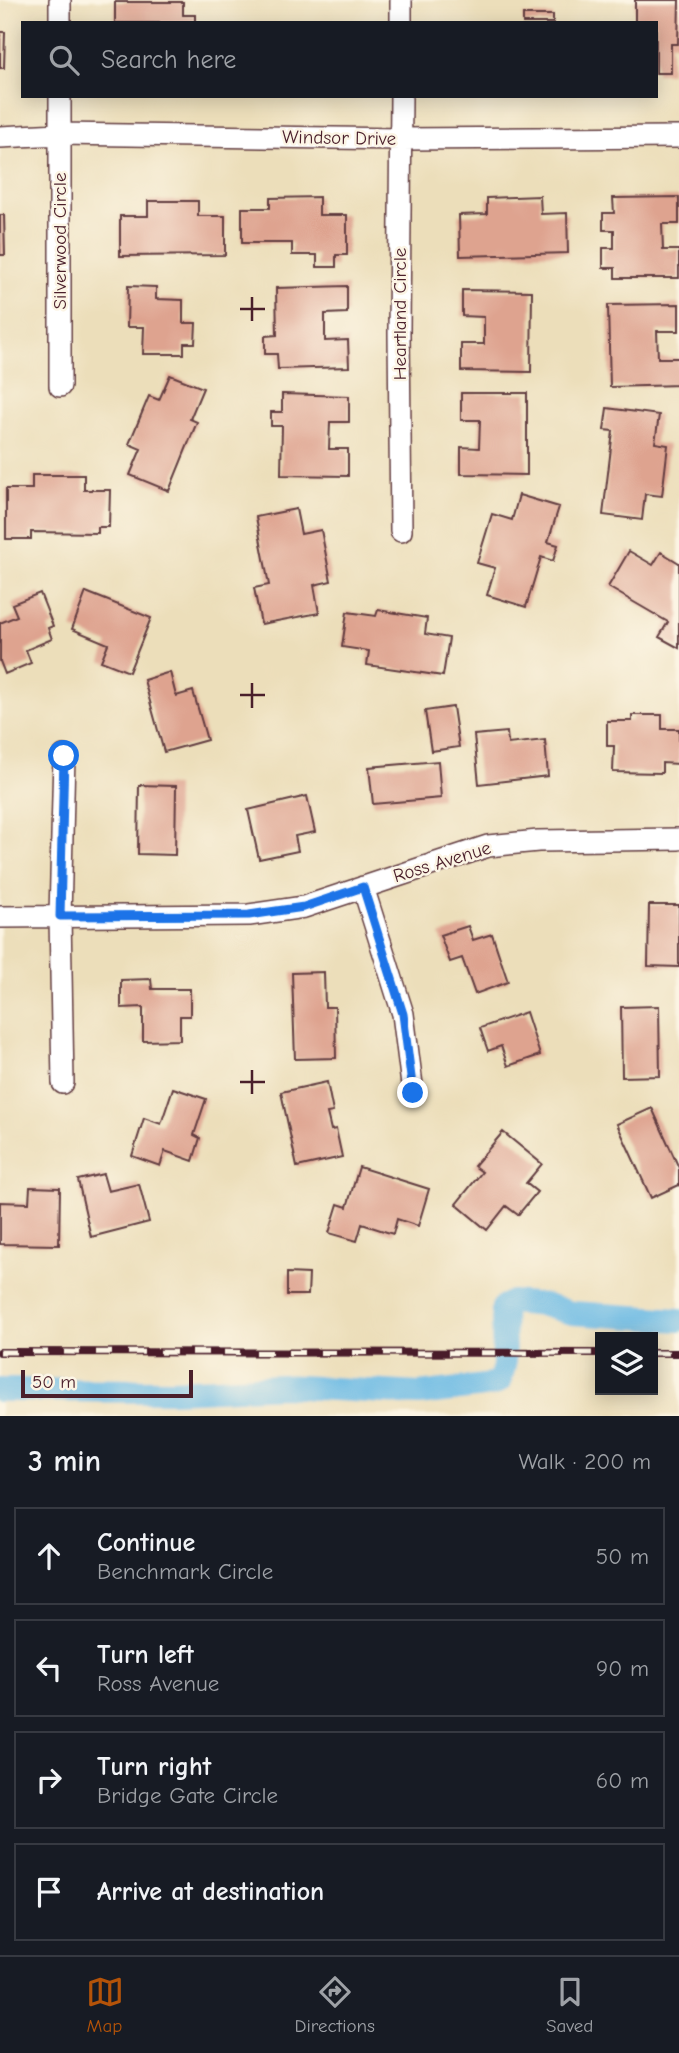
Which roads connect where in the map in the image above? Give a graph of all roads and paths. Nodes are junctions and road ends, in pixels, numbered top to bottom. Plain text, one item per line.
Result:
1 (60, 0) edge
2 (401, 0) edge
3 (60, 21) edge
4 (401, 21) edge
5 (60, 98) edge
6 (401, 98) edge
7 (59, 134) junction
8 (679, 136) edge
9 (0, 137) edge
10 (401, 139) junction
11 (60, 386) dead end
12 (401, 531) dead end
13 (64, 756) dead end
14 (679, 839) edge
15 (363, 887) junction
16 (60, 916) junction
17 (0, 917) edge
18 (64, 1083) dead end
19 (413, 1093) dead end

1 - 3 street
2 - 4 street
5 - 7 street, Silverwood Circle
6 - 10 street, Heartland Circle
7 - 9 street, Windsor Drive
7 - 10 street, Windsor Drive
7 - 11 street, Silverwood Circle
8 - 10 street, Windsor Drive
10 - 12 street, Heartland Circle
13 - 16 street
14 - 15 street, Ross Avenue
15 - 16 street, Ross Avenue
15 - 19 street
16 - 17 street, Ross Avenue
16 - 18 street

